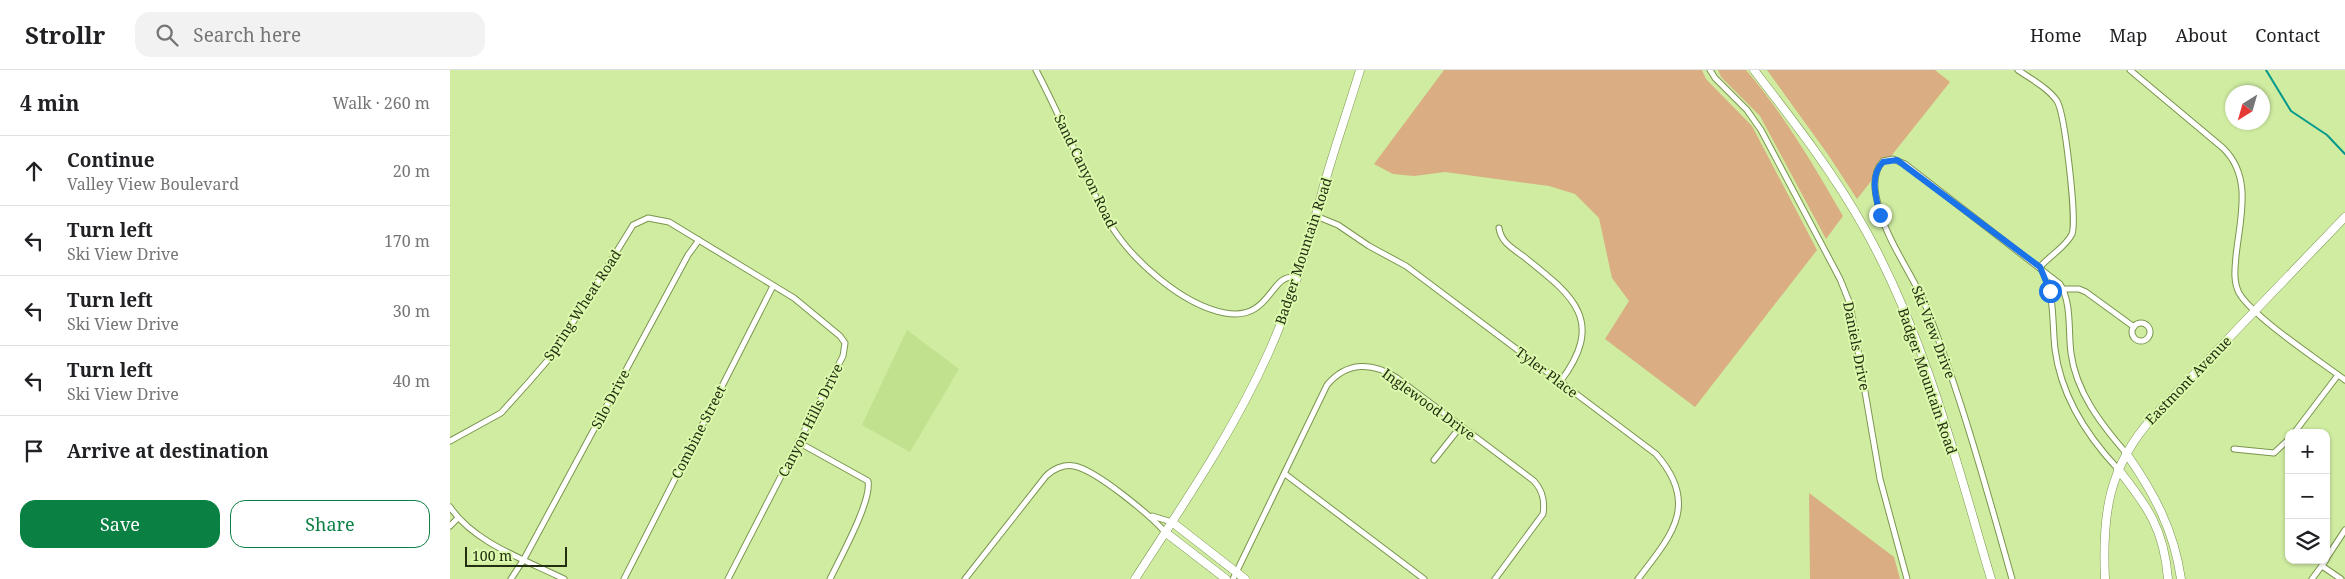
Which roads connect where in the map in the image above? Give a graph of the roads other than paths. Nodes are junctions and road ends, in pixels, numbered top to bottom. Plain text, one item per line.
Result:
1 (1036, 70) edge
2 (1360, 70) edge
3 (1711, 70) edge
4 (1754, 70) edge
5 (2018, 70) edge
6 (2130, 70) edge
7 (1316, 216) junction
8 (2345, 217) edge
9 (670, 222) joint
10 (1499, 228) dead end
11 (699, 240) junction
12 (2040, 267) junction
13 (1297, 278) junction
14 (773, 286) junction
15 (2063, 290) junction
16 (2256, 310) junction
17 (2134, 327) dead end
18 (2338, 375) junction
19 (2345, 380) edge
20 (1560, 382) junction
21 (1461, 426) junction
22 (2297, 429) edge
23 (450, 441) edge
24 (798, 442) junction
25 (2285, 443) edge
26 (2234, 449) dead end
27 (2126, 453) junction
28 (1434, 460) dead end
29 (2118, 470) junction
30 (1285, 474) junction
31 (450, 507) edge
32 (1151, 516) junction
33 (458, 518) junction
34 (1172, 522) junction
35 (450, 526) edge
36 (2345, 530) edge
37 (1165, 532) junction
38 (2330, 554) edge
39 (524, 559) junction
40 (2322, 566) joint
41 (1235, 576) edge
42 (511, 579) edge
43 (564, 579) edge
44 (624, 579) edge
45 (728, 579) edge
46 (830, 579) edge
47 (965, 579) edge
48 (1135, 579) edge
49 (1226, 579) edge
50 (1245, 579) edge
51 (1424, 579) edge
52 (1495, 579) edge
53 (1638, 579) edge
54 (1907, 579) edge
55 (1991, 579) edge
56 (2012, 579) edge
57 (2105, 579) edge
58 (2168, 579) edge
59 (2181, 579) edge
60 (2312, 579) edge
61 (2341, 579) edge

1 - 13 street, Sand Canyon Road
2 - 7 main road, Badger Mountain Road
3 - 54 street, Daniels Drive
4 - 55 main road, Badger Mountain Road
5 - 12 street
6 - 16 street
7 - 13 main road, Badger Mountain Road
7 - 20 street, Tyler Place
8 - 16 main road, Eastmont Avenue
9 - 11 street, Canyon Hills Drive
9 - 23 street, Spring Wheat Road
10 - 20 street
11 - 14 street, Canyon Hills Drive
11 - 39 street, Silo Drive
12 - 15 street
12 - 29 street
12 - 56 street, Ski View Drive
13 - 34 main road, Badger Mountain Road
14 - 24 street, Canyon Hills Drive
14 - 44 street, Combine Street
15 - 17 street
15 - 27 street
16 - 18 street
16 - 27 main road, Eastmont Avenue
18 - 19 street
18 - 22 street
20 - 53 street, Tyler Place
21 - 28 street
21 - 30 street, Inglewood Drive
21 - 52 street, Inglewood Drive
24 - 45 street, Canyon Hills Drive
24 - 46 street
25 - 26 street
27 - 29 main road, Eastmont Avenue
27 - 59 main road
29 - 57 main road, Eastmont Avenue
29 - 58 main road
30 - 41 street, Inglewood Drive
30 - 51 street
31 - 33 street
32 - 34 street
32 - 37 street
32 - 47 street
33 - 35 street
33 - 39 street
34 - 37 main road, Badger Mountain Road
34 - 41 main road
36 - 38 street
37 - 48 main road, Badger Mountain Road
37 - 49 main road
39 - 42 street, Silo Drive
39 - 43 street
40 - 60 street
40 - 61 street
41 - 50 main road

